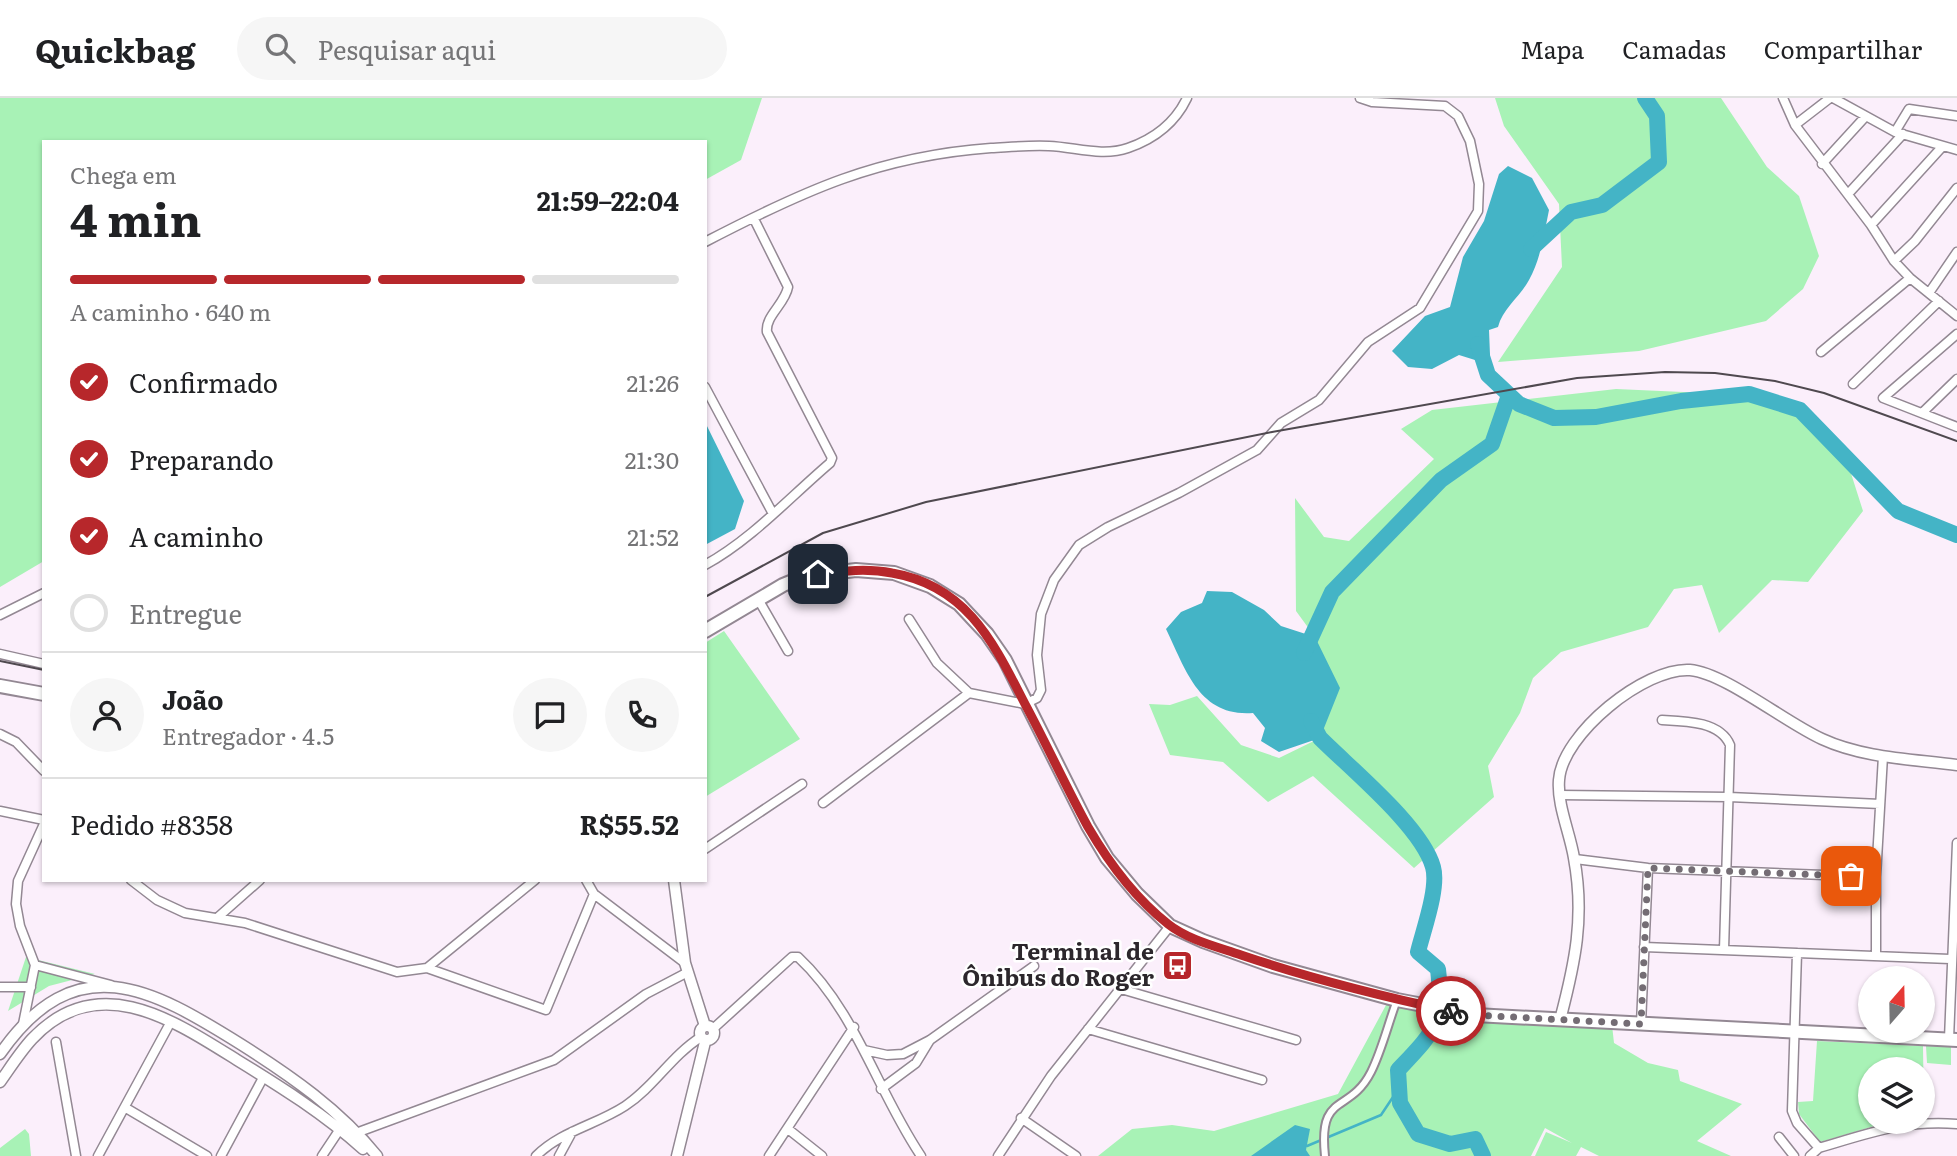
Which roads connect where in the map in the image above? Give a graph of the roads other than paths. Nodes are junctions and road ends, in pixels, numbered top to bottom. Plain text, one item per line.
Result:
1 (1187, 98) edge
2 (1360, 98) edge
3 (1783, 98) edge
4 (1831, 98) edge
5 (1957, 116) edge
6 (1865, 117) junction
7 (1795, 125) junction
8 (1899, 133) junction
9 (1942, 147) junction
10 (1957, 150) edge
11 (1822, 163) junction
12 (1957, 188) edge
13 (1848, 194) junction
14 (754, 219) junction
15 (1871, 225) junction
16 (707, 241) edge
17 (1957, 252) edge
18 (1894, 261) junction
19 (1910, 278) junction
20 (1930, 293) junction
21 (1938, 301) junction
22 (1956, 314) edge
23 (1957, 334) edge
24 (1821, 352) dead end
25 (1957, 379) edge
26 (1853, 384) dead end
27 (707, 391) edge
28 (1923, 413) junction
29 (1957, 427) edge
30 (772, 512) junction
31 (707, 564) edge
32 (42, 594) edge
33 (758, 599) junction
34 (0, 615) edge
35 (909, 619) dead end
36 (707, 630) edge
37 (788, 651) dead end
38 (0, 654) edge
39 (42, 664) edge
40 (0, 685) edge
41 (969, 693) junction
42 (42, 694) edge
43 (1025, 704) junction
44 (1662, 720) dead end
45 (0, 734) edge
46 (1883, 756) junction
47 (1957, 765) edge
48 (42, 769) edge
49 (802, 784) dead end
50 (1560, 795) junction
51 (1729, 797) junction
52 (823, 803) dead end
53 (1880, 804) junction
54 (0, 811) edge
55 (42, 822) edge
56 (42, 826) edge
57 (1957, 843) edge
58 (707, 848) edge
59 (1575, 859) junction
60 (1648, 868) junction
61 (1724, 872) junction
62 (1876, 877) junction
63 (1956, 880) edge
64 (134, 882) edge
65 (258, 882) edge
66 (533, 882) edge
67 (587, 882) edge
68 (674, 882) edge
69 (594, 894) junction
70 (217, 918) junction
71 (1170, 926) junction
72 (1643, 947) junction
73 (1724, 950) junction
74 (1797, 953) junction
75 (1876, 954) junction
76 (1950, 959) junction
77 (35, 965) junction
78 (1034, 966) dead end
79 (427, 968) junction
80 (687, 968) junction
81 (0, 987) edge
82 (31, 987) junction
83 (117, 987) junction
84 (1121, 989) junction
85 (1397, 1000) junction
86 (1560, 1020) junction
87 (23, 1024) junction
88 (1641, 1024) junction
89 (710, 1026) junction
90 (168, 1027) dead end
91 (853, 1027) junction
92 (1088, 1029) junction
93 (1795, 1033) junction
94 (703, 1039) junction
95 (930, 1040) junction
96 (1296, 1040) dead end
97 (1953, 1040) edge
98 (56, 1042) dead end
99 (864, 1050) junction
100 (0, 1054) edge
101 (264, 1076) junction
102 (1262, 1080) dead end
103 (0, 1082) edge
104 (881, 1088) junction
105 (126, 1108) junction
106 (1021, 1118) junction
107 (1957, 1124) edge
108 (340, 1129) junction
109 (788, 1129) junction
110 (572, 1132) junction
111 (356, 1133) junction
112 (1779, 1137) dead end
113 (1819, 1148) junction
114 (76, 1156) edge
115 (98, 1156) edge
116 (207, 1156) edge
117 (221, 1156) edge
118 (322, 1156) edge
119 (374, 1156) edge
120 (536, 1156) edge
121 (559, 1156) edge
122 (677, 1156) edge
123 (769, 1156) edge
124 (822, 1156) edge
125 (921, 1156) edge
126 (998, 1156) edge
127 (1076, 1156) edge
128 (1325, 1156) edge
129 (1794, 1156) edge
130 (1810, 1156) edge

1 - 14 street
2 - 43 street
3 - 7 street
4 - 6 street
4 - 7 street
5 - 8 street
6 - 8 street
6 - 11 street
7 - 11 street
8 - 9 street
8 - 13 street
9 - 10 street
9 - 15 street
11 - 13 street
12 - 18 street
13 - 15 street
14 - 16 street
14 - 30 street
15 - 18 street
17 - 20 street
18 - 19 street
19 - 20 street
19 - 24 street
20 - 21 street
21 - 22 street
21 - 26 street
23 - 28 street
25 - 28 street
27 - 30 street
28 - 29 street
30 - 31 street
32 - 34 street
33 - 36 main road
33 - 37 street
33 - 43 main road
35 - 41 street
38 - 39 street
40 - 42 main road
41 - 43 street
41 - 52 street
43 - 71 main road
44 - 51 street
45 - 48 street
46 - 47 street
46 - 50 street
46 - 53 street
49 - 58 street
50 - 51 street
50 - 59 street
51 - 53 street
51 - 61 street
53 - 62 street
54 - 55 street
56 - 77 street
57 - 63 street
59 - 60 street
59 - 86 street
60 - 61 street
60 - 72 street
61 - 62 street
61 - 73 street
62 - 75 street
63 - 76 street
64 - 70 street
65 - 70 street
66 - 79 street
67 - 69 street
68 - 80 street
69 - 79 street
69 - 80 street
70 - 79 street
71 - 84 street
71 - 85 main road
72 - 73 street
72 - 88 street
73 - 74 street
74 - 75 street
74 - 93 street
75 - 76 street
76 - 97 street
77 - 82 street
77 - 83 street
78 - 95 street
80 - 89 street
80 - 111 street
81 - 82 street
82 - 87 street
83 - 87 street
83 - 111 street
84 - 92 street
84 - 96 street
85 - 86 main road
85 - 128 street
86 - 88 main road
87 - 100 street
88 - 93 main road
89 - 91 street
89 - 94 street
90 - 105 street
91 - 99 street
91 - 109 street
92 - 102 street
92 - 106 street
93 - 97 main road
93 - 113 street
94 - 110 street
94 - 122 street
95 - 99 street
95 - 104 street
98 - 114 street
99 - 104 street
101 - 103 street
101 - 108 street
101 - 117 street
104 - 125 street
105 - 115 street
105 - 116 street
106 - 126 street
106 - 127 street
107 - 113 street
108 - 118 street
108 - 119 street
109 - 123 street
109 - 124 street
110 - 120 street
110 - 121 street
111 - 119 street
112 - 129 street
113 - 130 street

